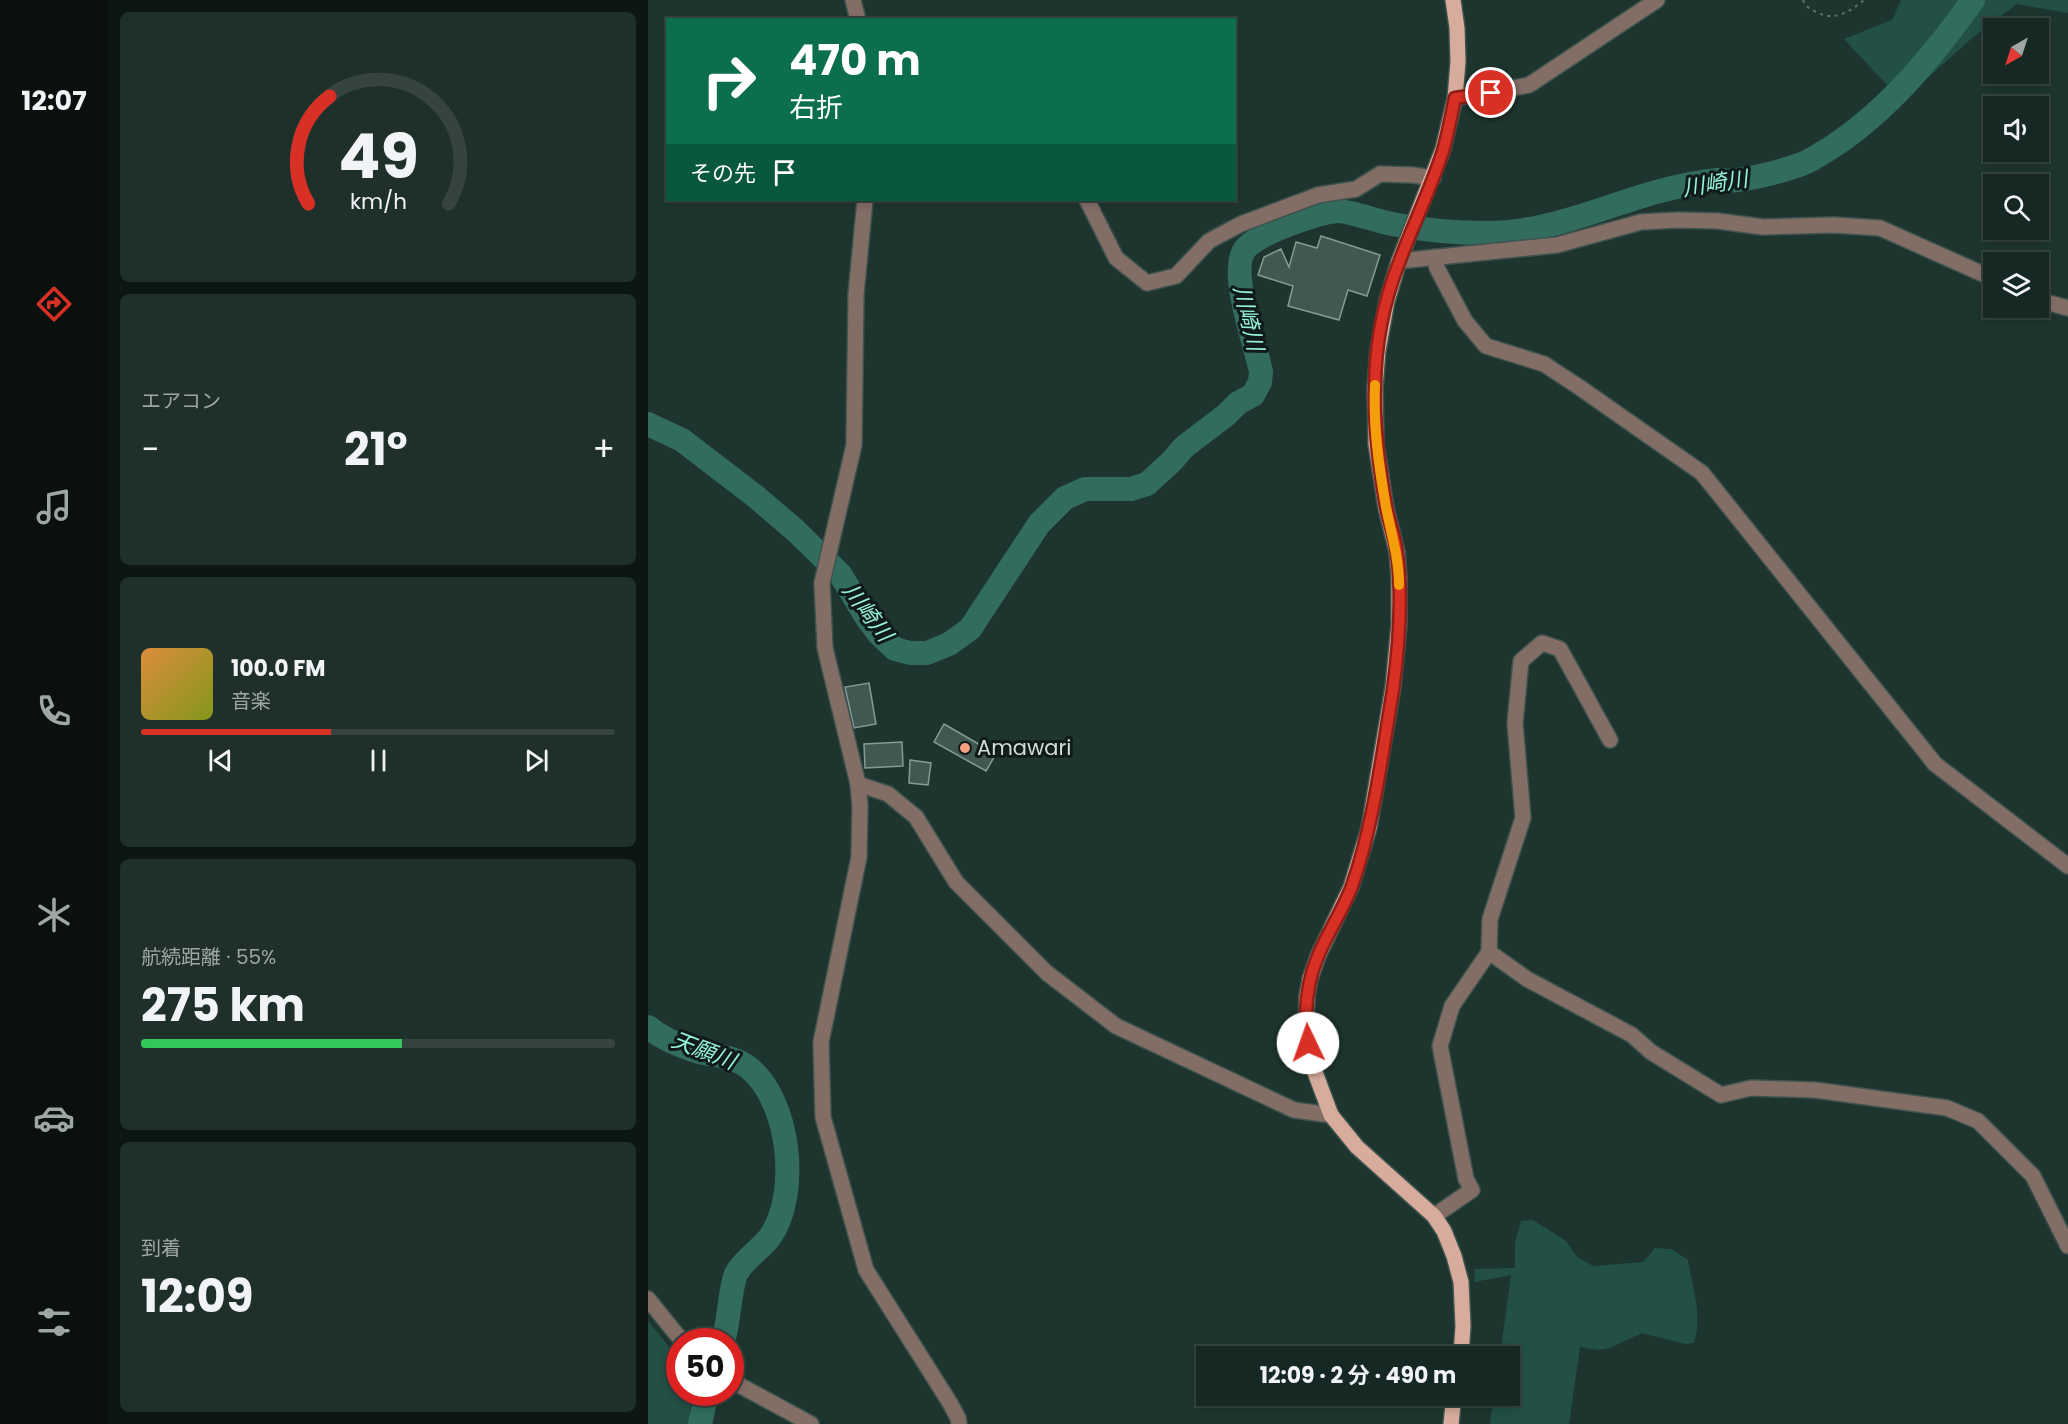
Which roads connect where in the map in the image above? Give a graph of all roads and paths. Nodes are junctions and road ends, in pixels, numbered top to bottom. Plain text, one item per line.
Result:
1 (853, 0) edge
2 (1453, 0) edge
3 (1803, 0) edge
4 (1864, 0) edge
5 (1650, 2) edge
6 (858, 18) edge
7 (1455, 98) junction
8 (1431, 181) junction
9 (865, 201) edge
10 (1088, 201) edge
11 (1435, 257) junction
12 (1399, 261) junction
13 (1983, 274) edge
14 (2049, 303) edge
15 (2068, 308) edge
16 (1610, 740) dead end
17 (858, 784) junction
18 (2068, 866) edge
19 (1489, 952) junction
20 (1331, 1115) junction
21 (1434, 1216) junction
22 (2068, 1246) edge
23 (648, 1299) edge
24 (671, 1328) edge
25 (1462, 1346) edge
26 (744, 1388) edge
27 (1453, 1406) edge
28 (811, 1424) edge
29 (959, 1424) edge
30 (1451, 1424) edge

1 - 6 street
2 - 7 main road
3 - 4 path
5 - 7 street
7 - 8 main road
8 - 10 street
8 - 12 main road
9 - 17 street
11 - 12 street
11 - 13 street
11 - 18 street
12 - 20 main road
14 - 15 street
16 - 19 street
17 - 20 street
17 - 29 street
19 - 21 street
19 - 22 street
20 - 21 main road
21 - 25 main road
23 - 24 street
26 - 28 street
27 - 30 main road

